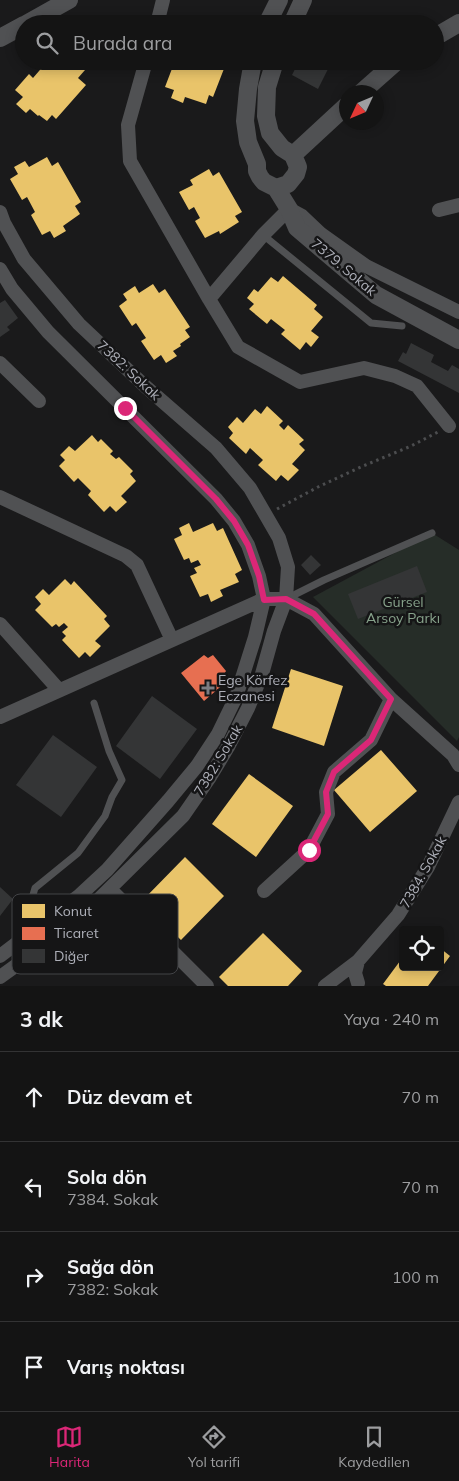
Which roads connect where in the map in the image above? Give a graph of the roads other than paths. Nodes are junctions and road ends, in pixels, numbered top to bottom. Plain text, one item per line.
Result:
1 (69, 0) edge
2 (163, 0) edge
3 (279, 0) edge
4 (303, 0) edge
5 (42, 15) edge
6 (159, 15) edge
7 (272, 15) edge
8 (296, 15) edge
9 (459, 23) edge
10 (15, 30) edge
11 (444, 32) edge
12 (0, 38) edge
13 (143, 70) edge
14 (251, 70) edge
15 (272, 70) edge
16 (387, 70) edge
17 (370, 85) edge
18 (339, 111) edge
19 (288, 151) junction
20 (257, 164) junction
21 (276, 188) junction
22 (459, 205) edge
23 (289, 209) junction
24 (439, 210) dead end
25 (0, 212) edge
26 (264, 235) junction
27 (0, 269) edge
28 (209, 299) junction
29 (459, 312) edge
30 (402, 326) dead end
31 (459, 340) edge
32 (0, 363) edge
33 (38, 401) dead end
34 (449, 426) road end
35 (0, 497) edge
36 (432, 533) dead end
37 (286, 599) junction
38 (264, 600) junction
39 (0, 624) edge
40 (172, 640) junction
41 (59, 690) junction
42 (391, 699) junction
43 (94, 702) dead end
44 (0, 717) edge
45 (459, 765) edge
46 (459, 802) edge
47 (110, 890) junction
48 (264, 891) dead end
49 (33, 894) edge
50 (81, 894) edge
51 (106, 894) edge
52 (114, 894) edge
53 (12, 947) edge
54 (0, 956) edge
55 (178, 957) edge
56 (358, 960) junction
57 (12, 968) edge
58 (0, 977) edge
59 (357, 985) edge
60 (207, 986) edge
61 (325, 986) edge

1 - 5 street
2 - 6 street
3 - 7 street
4 - 8 street
9 - 11 street
10 - 12 street
13 - 28 street
14 - 20 street, 7379. Sokak
15 - 19 street
16 - 17 street
18 - 19 street
19 - 20 street
19 - 21 street
20 - 21 street, 7379. Sokak
21 - 23 street, 7379. Sokak
22 - 24 street
23 - 26 street
23 - 29 street
23 - 31 street, 7379. Sokak
25 - 37 street, 7382: Sokak
26 - 28 street
26 - 30 lane
27 - 38 street, 7382: Sokak
28 - 34 street
32 - 33 street
35 - 40 street
36 - 37 lane
37 - 38 street
37 - 42 street
37 - 47 street, 7382: Sokak
38 - 40 street
38 - 50 street, 7382: Sokak
39 - 41 street
40 - 41 street
41 - 44 street
42 - 45 street
42 - 48 street
43 - 49 lane
46 - 56 street, 7384. Sokak
47 - 51 street, 7382: Sokak
47 - 52 street
53 - 54 street, 7382: Sokak
55 - 60 street
56 - 59 street
56 - 61 street, 7384. Sokak
57 - 58 street, 7382: Sokak

